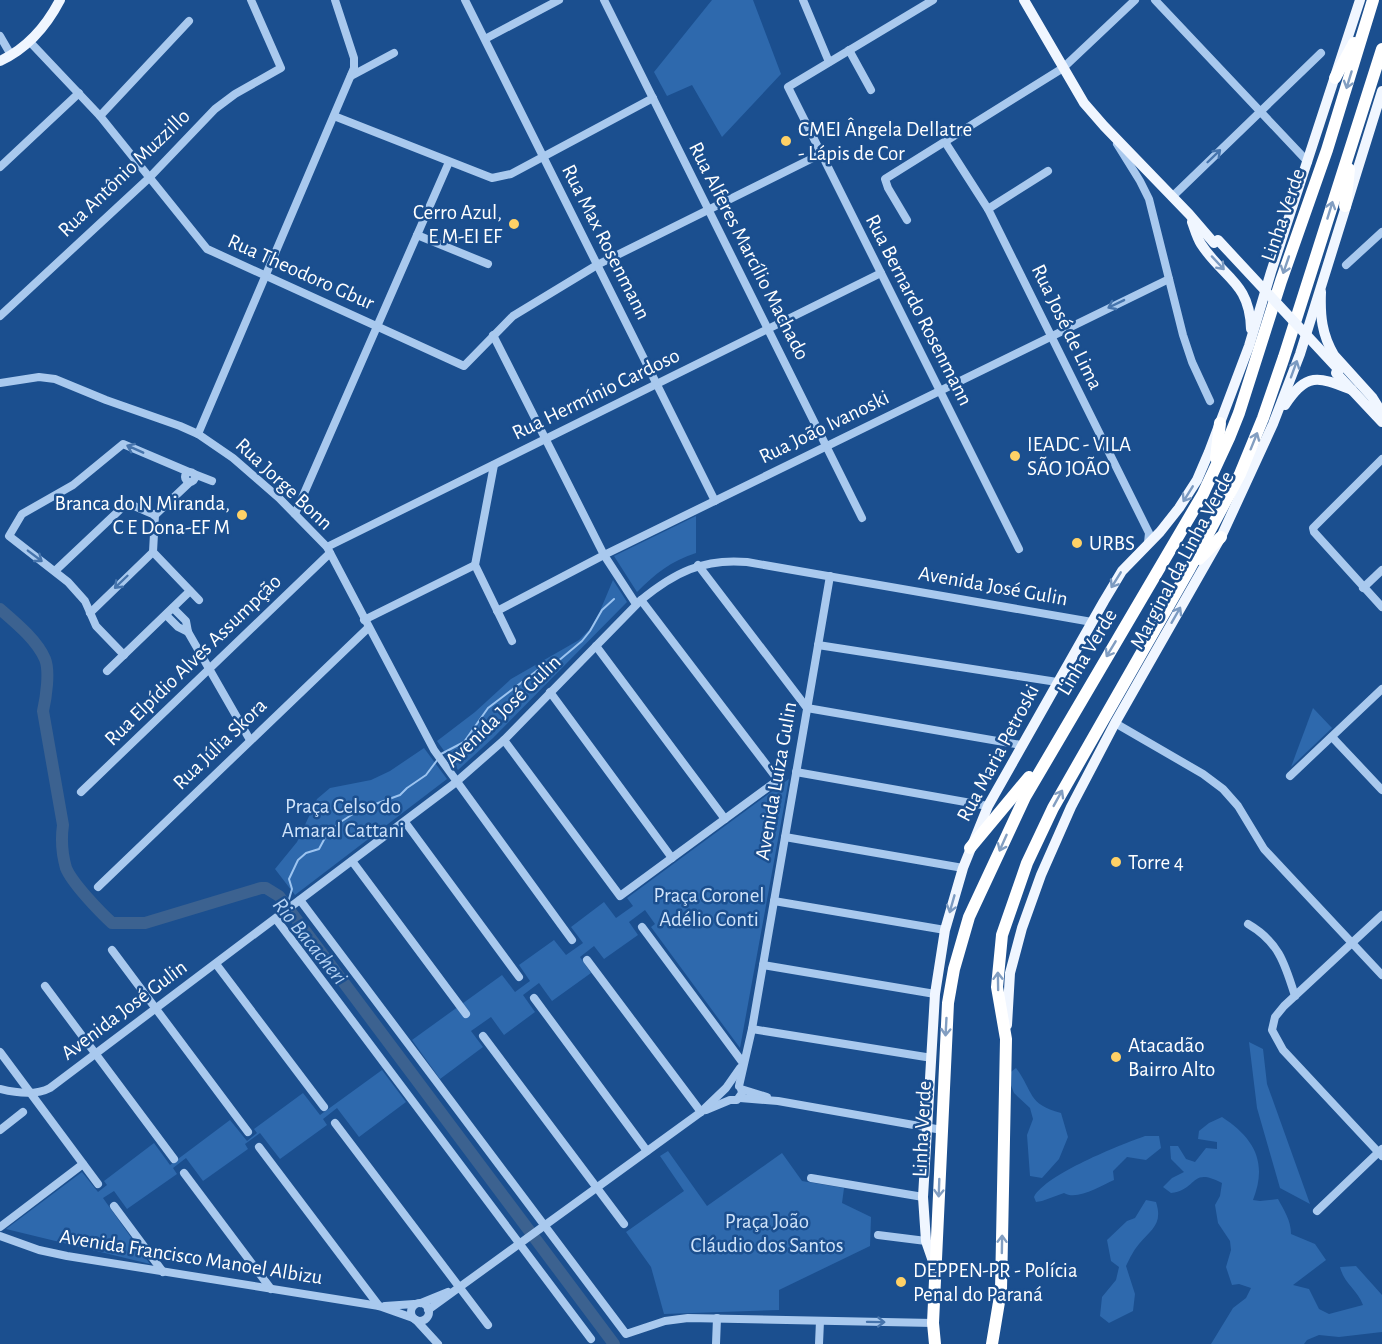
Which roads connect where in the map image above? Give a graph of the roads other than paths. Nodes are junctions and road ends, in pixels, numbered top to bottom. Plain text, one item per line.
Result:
1 (60, 0) edge
2 (251, 0) edge
3 (335, 0) edge
4 (465, 0) edge
5 (559, 0) edge
6 (604, 0) edge
7 (802, 0) edge
8 (933, 0) edge
9 (1024, 0) edge
10 (1135, 0) edge
11 (1155, 0) edge
12 (1360, 0) edge
13 (1373, 0) edge
14 (189, 21) dead end
15 (1365, 24) junction
16 (0, 36) edge
17 (485, 39) junction
18 (30, 42) junction
19 (1382, 49) edge
20 (849, 50) junction
21 (394, 53) dead end
22 (1321, 53) dead end
23 (10, 55) junction
24 (1382, 59) edge
25 (0, 61) edge
26 (830, 62) junction
27 (1063, 68) junction
28 (351, 76) junction
29 (1335, 78) junction
30 (1372, 81) junction
31 (871, 90) dead end
32 (1382, 91) edge
33 (79, 93) junction
34 (653, 98) junction
35 (1260, 112) junction
36 (100, 116) junction
37 (334, 116) junction
38 (1104, 126) junction
39 (945, 142) junction
40 (1351, 143) junction
41 (821, 154) junction
42 (544, 157) junction
43 (449, 162) junction
44 (1308, 162) junction
45 (0, 167) edge
46 (1048, 171) dead end
47 (149, 178) junction
48 (1172, 197) junction
49 (1345, 206) junction
50 (988, 209) junction
51 (708, 210) junction
52 (1189, 214) junction
53 (908, 220) dead end
54 (417, 236) junction
55 (1380, 236) edge
56 (488, 264) dead end
57 (597, 265) junction
58 (1346, 265) dead end
59 (881, 273) junction
60 (265, 276) junction
61 (1322, 278) junction
62 (1169, 279) junction
63 (0, 316) edge
64 (377, 326) junction
65 (768, 329) junction
66 (493, 335) junction
67 (1051, 336) junction
68 (1249, 346) junction
69 (1338, 371) junction
70 (0, 383) edge
71 (657, 384) junction
72 (1352, 390) junction
73 (939, 391) junction
74 (1210, 401) dead end
75 (1382, 414) edge
76 (1382, 422) edge
77 (1220, 423) junction
78 (1274, 424) junction
79 (198, 435) junction
80 (546, 439) junction
81 (826, 446) junction
82 (1382, 459) edge
83 (494, 465) junction
84 (1214, 471) junction
85 (191, 476) junction
86 (212, 481) dead end
87 (715, 501) junction
88 (295, 514) junction
89 (155, 515) junction
90 (862, 518) dead end
91 (1152, 536) junction
92 (1221, 537) junction
93 (1019, 549) dead end
94 (328, 550) junction
95 (153, 552) junction
96 (604, 555) junction
97 (475, 565) junction
98 (698, 566) junction
99 (1190, 568) junction
100 (1382, 570) edge
101 (55, 571) junction
102 (830, 576) junction
103 (1364, 588) junction
104 (190, 591) junction
105 (199, 600) dead end
106 (639, 602) junction
107 (173, 608) junction
108 (1382, 608) edge
109 (497, 611) junction
110 (90, 613) junction
111 (166, 615) junction
112 (1092, 622) junction
113 (366, 624) junction
114 (188, 632) junction
115 (512, 641) dead end
116 (818, 645) junction
117 (596, 646) junction
118 (124, 655) junction
119 (209, 669) junction
120 (107, 671) dead end
121 (1057, 682) junction
122 (1382, 689) edge
123 (550, 692) junction
124 (807, 708) junction
125 (1115, 723) junction
126 (1332, 736) junction
127 (250, 740) junction
128 (504, 740) junction
129 (1021, 746) junction
130 (1049, 753) junction
131 (796, 772) junction
132 (1290, 776) dead end
133 (455, 783) junction
134 (1382, 790) edge
135 (81, 792) dead end
136 (988, 806) junction
137 (725, 819) junction
138 (405, 822) junction
139 (785, 837) junction
140 (970, 848) junction
141 (672, 858) junction
142 (352, 861) junction
143 (963, 868) junction
144 (98, 887) dead end
145 (774, 901) junction
146 (298, 902) junction
147 (1382, 915) edge
148 (279, 917) junction
149 (1248, 924) dead end
150 (642, 927) dead end
151 (945, 930) junction
152 (573, 940) dead end
153 (1352, 943) junction
154 (112, 950) dead end
155 (587, 960) dead end
156 (216, 964) junction
157 (763, 965) junction
158 (1382, 975) edge
159 (519, 977) dead end
160 (45, 986) dead end
161 (935, 994) junction
162 (1295, 996) junction
163 (534, 998) dead end
164 (156, 1009) junction
165 (466, 1014) dead end
166 (752, 1029) junction
167 (483, 1036) dead end
168 (1006, 1039) junction
169 (0, 1052) edge
170 (96, 1054) junction
171 (932, 1058) junction
172 (743, 1063) junction
173 (727, 1087) junction
174 (740, 1087) junction
175 (0, 1089) edge
176 (31, 1093) junction
177 (740, 1098) junction
178 (730, 1100) junction
179 (778, 1101) junction
180 (324, 1107) dead end
181 (700, 1112) junction
182 (23, 1113) dead end
183 (335, 1122) dead end
184 (927, 1127) junction
185 (0, 1130) edge
186 (942, 1130) junction
187 (248, 1132) dead end
188 (259, 1147) dead end
189 (647, 1151) junction
190 (1381, 1153) edge
191 (174, 1159) dead end
192 (83, 1164) junction
193 (184, 1173) dead end
194 (811, 1178) dead end
195 (98, 1184) dead end
196 (597, 1188) junction
197 (923, 1197) junction
198 (114, 1206) dead end
199 (1317, 1211) dead end
200 (624, 1224) dead end
201 (0, 1227) edge
202 (543, 1227) junction
203 (878, 1235) dead end
204 (0, 1236) edge
205 (926, 1241) junction
206 (522, 1242) junction
207 (936, 1270) junction
208 (163, 1272) junction
209 (459, 1288) junction
210 (271, 1289) junction
211 (417, 1304) junction
212 (379, 1306) junction
213 (428, 1313) junction
214 (717, 1318) junction
215 (414, 1319) junction
216 (820, 1321) junction
217 (933, 1323) junction
218 (488, 1325) dead end
219 (591, 1339) dead end
220 (436, 1341) edge
221 (716, 1344) edge
222 (819, 1344) edge
223 (934, 1344) edge
224 (992, 1344) edge

1 - 18 main road
2 - 47 street, Rua Antônio Muzzillo
3 - 28 street
4 - 17 street, Rua Max Rosenmann
5 - 17 street
6 - 34 street, Rua Alferes Marcílio Machado
7 - 26 street
8 - 20 street
9 - 27 main road
10 - 27 street
11 - 35 street
12 - 29 main road, Marginal da Linha Verde
13 - 15 highway, Linha Verde
14 - 36 street
15 - 29 highway
15 -> 84 highway, Linha Verde
16 - 23 street
17 - 42 street, Rua Max Rosenmann
18 - 23 main road
18 - 33 street, Rua Theodoro Gbur
19 - 30 highway, Linha Verde
20 - 26 street
20 - 31 street
21 - 28 street
22 - 35 street
23 - 25 main road
24 - 30 highway
26 - 41 street, Rua Bernardo Rosenmann
27 - 38 main road
27 - 39 street
28 - 37 street
29 - 44 main road, Marginal da Linha Verde
30 - 40 highway, Linha Verde
32 - 49 main road, Marginal da Linha Verde
33 - 36 street, Rua Theodoro Gbur
33 - 45 street
34 - 42 street
34 - 51 street, Rua Alferes Marcílio Machado
35 - 44 street
48 -> 35 street
36 - 47 street, Rua Theodoro Gbur
37 - 43 street
37 - 60 street
38 - 48 main road
38 - 62 street
39 - 50 street, Rua José de Lima
39 - 53 street
40 - 49 highway
99 -> 40 highway, Linha Verde
41 - 51 street
41 - 59 street, Rua Bernardo Rosenmann
42 - 43 street
42 - 57 street, Rua Max Rosenmann
43 - 54 street
44 - 68 main road, Marginal da Linha Verde
46 - 50 street
47 - 60 street, Rua Theodoro Gbur
47 - 63 street, Rua Antônio Muzzillo
48 - 52 main road
49 - 61 main road, Marginal da Linha Verde
50 - 67 street, Rua José de Lima
51 - 57 street
51 - 65 street, Rua Alferes Marcílio Machado
52 -> 68 main road
52 - 69 main road, bridge
54 - 56 street
54 - 64 street
55 - 58 street
57 - 66 street
57 - 71 street, Rua Max Rosenmann
59 - 65 street, Rua Hermínio Cardoso
59 - 73 street, Rua Bernardo Rosenmann
60 - 64 street, Rua Theodoro Gbur
60 - 79 street
61 - 75 main road
78 -> 61 main road, Marginal da Linha Verde
62 -> 67 street, Rua João Ivanoski
62 - 74 street
64 - 66 street, Rua Theodoro Gbur
64 - 88 street
65 - 71 street, Rua Hermínio Cardoso
65 - 81 street, Rua Alferes Marcílio Machado
66 - 80 street
67 - 73 street, Rua João Ivanoski
67 - 91 street, Rua José de Lima
68 - 77 main road, Marginal da Linha Verde
69 - 72 main road
69 - 75 main road
70 - 79 street, Rua Jorge Bonn
71 - 80 street, Rua Hermínio Cardoso
71 - 87 street, Rua Max Rosenmann
72 - 76 main road
72 - 78 main road
73 - 81 street, Rua João Ivanoski
73 - 93 street, Rua Bernardo Rosenmann
77 - 84 highway
77 -> 91 main road, Marginal da Linha Verde
78 - 92 main road, Marginal da Linha Verde
79 - 88 street, Rua Jorge Bonn
80 - 83 street, Rua Hermínio Cardoso
80 - 96 street
81 - 87 street, Rua João Ivanoski
81 - 90 street, Rua Alferes Marcílio Machado
82 - 103 street
83 - 94 street, Rua Hermínio Cardoso
83 - 97 street
84 -> 130 highway, Linha Verde
85 - 86 street
85 - 89 street
85 -> 101 street
87 - 96 street, Rua João Ivanoski
88 - 94 street, Rua Jorge Bonn
89 - 95 street
89 - 101 street
91 -> 112 main road, Rua Maria Petroski
92 - 99 highway
125 -> 92 main road, Marginal da Linha Verde
94 - 113 street, Rua Jorge Bonn
94 - 119 street, Rua Elpídio Alves Assumpção
95 - 104 street
95 -> 110 street
96 - 106 street
96 - 109 street, Rua João Ivanoski
97 - 109 street
97 - 113 street, Rua Júlia Skora
98 - 102 street, Avenida José Gulin
98 - 106 street, Avenida José Gulin
98 - 124 street
168 -> 99 highway, Linha Verde
100 - 103 street
101 - 110 street
102 - 112 street, Avenida José Gulin
102 - 116 street, Avenida Luíza Gulin
103 - 108 street
104 - 105 street
104 - 107 street
106 - 117 street, Avenida José Gulin
106 - 137 street
107 - 111 street
107 - 114 street
109 - 115 street
110 - 118 street
111 - 114 street
111 - 118 street
112 - 121 main road, Rua Maria Petroski
113 - 127 street, Rua Júlia Skora
113 - 133 street, Rua Jorge Bonn
114 - 119 street
116 - 121 street
116 - 124 street, Avenida Luíza Gulin
117 - 123 street, Avenida José Gulin
117 - 137 street
118 - 120 street
119 - 127 street
119 - 135 street, Rua Elpídio Alves Assumpção
121 - 129 main road, Rua Maria Petroski
122 - 126 street
123 - 128 street, Avenida José Gulin
123 - 141 street
124 - 129 street
124 - 131 street, Avenida Luíza Gulin
125 - 153 street
125 - 168 main road, Marginal da Linha Verde
126 - 132 street
126 - 134 street
127 - 144 street, Rua Júlia Skora
128 - 133 street, Avenida José Gulin
128 - 141 street
129 - 136 main road, Rua Maria Petroski
130 - 140 highway
130 -> 186 highway, Linha Verde
131 - 136 street
131 - 139 street, Avenida Luíza Gulin
133 - 138 street, Avenida José Gulin
133 - 152 street, Rua Jorge Bonn
136 - 140 main road, Rua Maria Petroski
137 - 141 street
138 - 142 street, Avenida José Gulin
138 - 159 street
139 - 143 street
139 - 145 street, Avenida Luíza Gulin
140 - 143 main road, Rua Maria Petroski
142 - 146 street, Avenida José Gulin
142 - 165 street
143 -> 151 main road, Rua Maria Petroski
145 - 151 street
145 - 157 street, Avenida Luíza Gulin
146 - 148 street, Avenida José Gulin
146 - 202 street
147 - 153 street
148 - 156 street, Avenida José Gulin
148 - 206 street
149 - 162 street
150 - 172 street
151 - 161 main road, Rua Maria Petroski
153 - 158 street
153 - 162 street
154 - 164 street
155 - 181 street
156 - 164 street, Avenida José Gulin
156 - 180 street
157 - 161 street
157 - 166 street, Avenida Luíza Gulin
160 - 170 street
161 - 171 main road, Rua Maria Petroski
162 - 190 street
163 - 189 street
164 - 170 street, Avenida José Gulin
164 - 187 street
166 - 171 street
166 - 172 street, Avenida Luíza Gulin
167 - 196 street
224 -> 168 highway, Linha Verde
169 - 176 street
170 - 176 street, Avenida José Gulin
170 - 191 street
171 - 184 main road, Rua Maria Petroski
172 - 173 street, Avenida Luíza Gulin
172 - 174 street, Avenida Luíza Gulin
173 - 174 street
173 - 178 street
173 - 181 street, Avenida Francisco Manoel Albizu
174 - 177 street
174 - 179 street
175 - 176 street, Avenida José Gulin
176 - 192 street
177 - 178 street
177 - 179 street
178 - 181 street, Avenida Francisco Manoel Albizu
179 - 184 street
181 - 189 street, Avenida Francisco Manoel Albizu
182 - 185 street
183 - 209 street
184 - 186 street
184 - 197 main road, Rua Maria Petroski
186 -> 207 highway, Linha Verde
188 - 212 street
189 - 196 street, Avenida Francisco Manoel Albizu
190 - 199 street
192 - 195 street
192 - 201 street
193 - 210 street
194 - 197 street
196 - 200 street
196 - 202 street, Avenida Francisco Manoel Albizu
197 - 205 main road, Rua Maria Petroski
198 - 208 street
202 - 206 street, Avenida Francisco Manoel Albizu
202 - 214 street
203 - 205 street
204 - 208 street, Avenida Francisco Manoel Albizu
205 - 207 main road, Rua Maria Petroski
206 - 209 street, Avenida Francisco Manoel Albizu
206 - 219 street
207 - 217 highway, Linha Verde
208 - 210 street, Avenida Francisco Manoel Albizu
209 - 211 street, Avenida Francisco Manoel Albizu
209 - 213 street, Avenida Francisco Manoel Albizu
209 - 218 street
210 - 212 street, Avenida Francisco Manoel Albizu
211 - 212 street, Avenida Francisco Manoel Albizu
211 - 213 street
211 - 215 street
212 - 215 street, Avenida Francisco Manoel Albizu
213 - 215 street
213 - 220 street
214 - 216 street
214 - 221 street
215 - 220 street
216 -> 217 street
216 - 222 street
217 - 223 highway, Linha Verde

